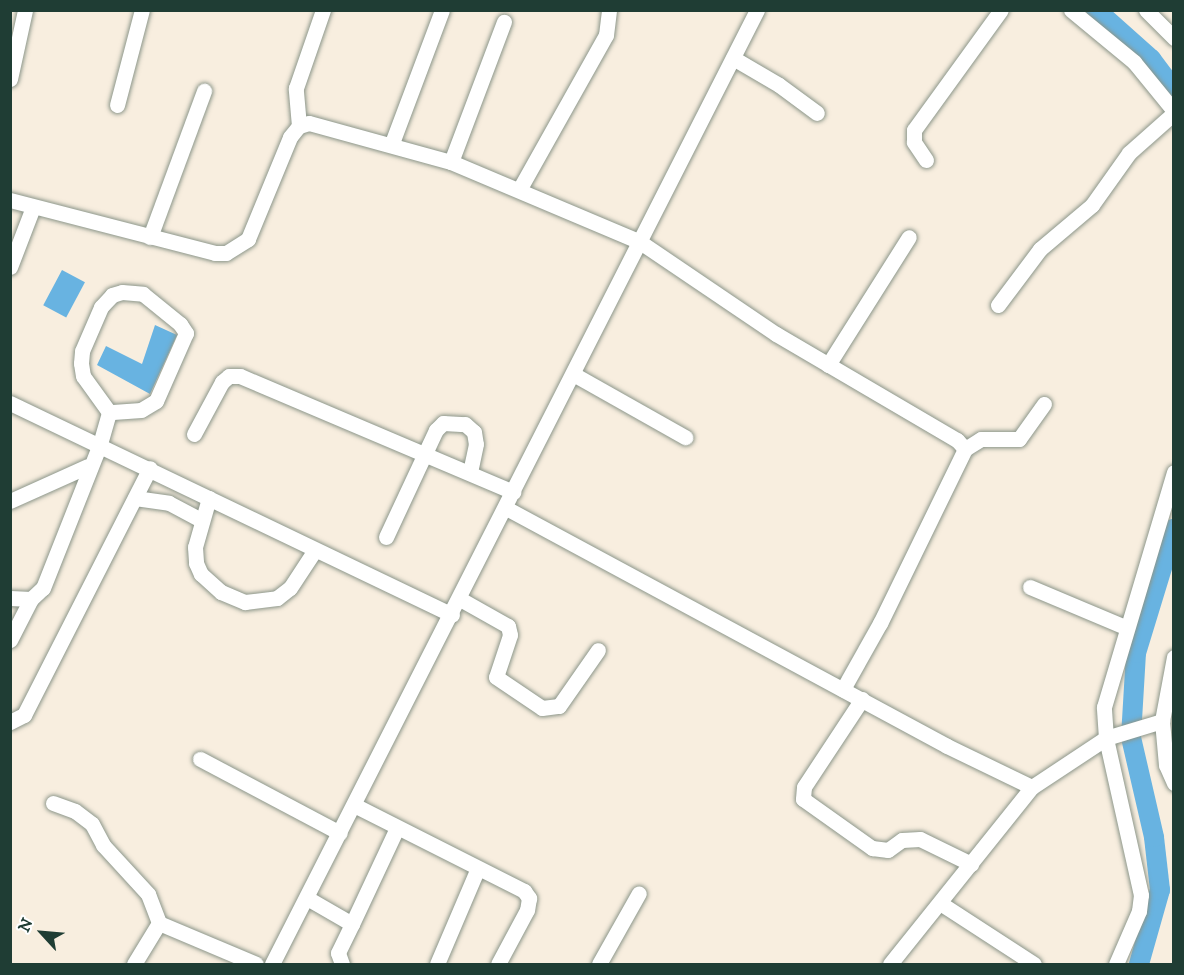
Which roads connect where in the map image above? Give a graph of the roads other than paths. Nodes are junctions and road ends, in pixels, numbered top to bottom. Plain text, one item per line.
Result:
1 (25, 10) edge
2 (142, 10) edge
3 (323, 10) edge
4 (442, 10) edge
5 (609, 10) edge
6 (757, 10) edge
7 (1001, 10) edge
8 (1071, 10) edge
9 (1146, 10) edge
10 (504, 22) dead end
11 (1173, 38) edge
12 (733, 58) junction
13 (10, 79) edge
14 (204, 91) dead end
15 (117, 105) dead end
16 (1173, 112) edge
17 (817, 113) dead end
18 (299, 126) junction
19 (392, 144) junction
20 (926, 160) dead end
21 (451, 162) junction
22 (519, 190) junction
23 (10, 200) edge
24 (33, 207) junction
25 (150, 237) junction
26 (909, 237) dead end
27 (640, 242) junction
28 (10, 267) edge
29 (998, 305) dead end
30 (828, 365) junction
31 (573, 374) junction
32 (10, 403) edge
33 (1044, 404) dead end
34 (110, 412) junction
35 (194, 434) dead end
36 (685, 437) dead end
37 (100, 444) junction
38 (965, 449) junction
39 (426, 453) junction
40 (88, 466) junction
41 (150, 468) junction
42 (1173, 472) edge
43 (481, 477) junction
44 (513, 492) junction
45 (135, 498) junction
46 (209, 498) junction
47 (10, 501) edge
48 (506, 508) junction
49 (201, 520) junction
50 (386, 537) dead end
51 (315, 550) junction
52 (1030, 587) dead end
53 (10, 598) edge
54 (31, 599) junction
55 (460, 599) junction
56 (452, 615) junction
57 (1125, 627) junction
58 (10, 640) edge
59 (598, 650) dead end
60 (1173, 657) edge
61 (843, 689) junction
62 (862, 699) junction
63 (10, 722) edge
64 (1158, 722) junction
65 (1109, 737) junction
66 (200, 759) dead end
67 (1173, 783) edge
68 (1032, 787) junction
69 (53, 802) dead end
70 (354, 805) junction
71 (397, 828) junction
72 (339, 833) junction
73 (971, 864) junction
74 (478, 868) junction
75 (639, 893) dead end
76 (307, 898) junction
77 (940, 903) junction
78 (159, 923) junction
79 (352, 924) junction
80 (250, 962) edge
81 (898, 962) edge
82 (134, 964) edge
83 (272, 964) edge
84 (342, 964) edge
85 (437, 964) edge
86 (498, 964) edge
87 (599, 964) edge
88 (1034, 964) edge
89 (1116, 964) edge

1 - 13 street
2 - 15 street
3 - 18 street
4 - 19 street
5 - 22 street
6 - 12 street
7 - 20 street
8 - 16 street
9 - 11 street
10 - 21 street
12 - 17 street
12 - 27 street
14 - 25 street
16 - 29 street
18 - 19 street
18 - 25 street
19 - 21 street
21 - 22 street
22 - 27 street
23 - 24 street
24 - 25 street
24 - 28 street
26 - 30 street
27 - 30 street
27 - 31 street
30 - 38 street
31 - 36 street
31 - 44 street
32 - 37 street
33 - 38 street
34 - 34 street
34 - 37 street
35 - 39 street
37 - 40 street
37 - 41 street
38 - 61 street
39 - 43 street
39 - 43 street
39 - 50 street
40 - 47 street
40 - 54 street
41 - 45 street
41 - 46 street
42 - 57 street
43 - 44 street
44 - 48 street
45 - 49 street
45 - 63 street
46 - 49 street
46 - 51 street
48 - 55 street
48 - 61 street
49 - 51 street
51 - 56 street
52 - 57 street
53 - 54 street
54 - 58 street
55 - 56 street
55 - 59 street
56 - 70 street
57 - 65 street
60 - 64 street
61 - 62 street
62 - 68 street
62 - 73 street
64 - 65 street
64 - 67 street
65 - 68 street
65 - 89 street
66 - 72 street
68 - 73 street
69 - 78 street
70 - 71 street
70 - 72 street
71 - 74 street
71 - 79 street
72 - 76 street
73 - 77 street
74 - 85 street
74 - 86 street
75 - 87 street
76 - 79 street
76 - 83 street
77 - 81 street
77 - 88 street
78 - 80 street
78 - 82 street
79 - 84 street

